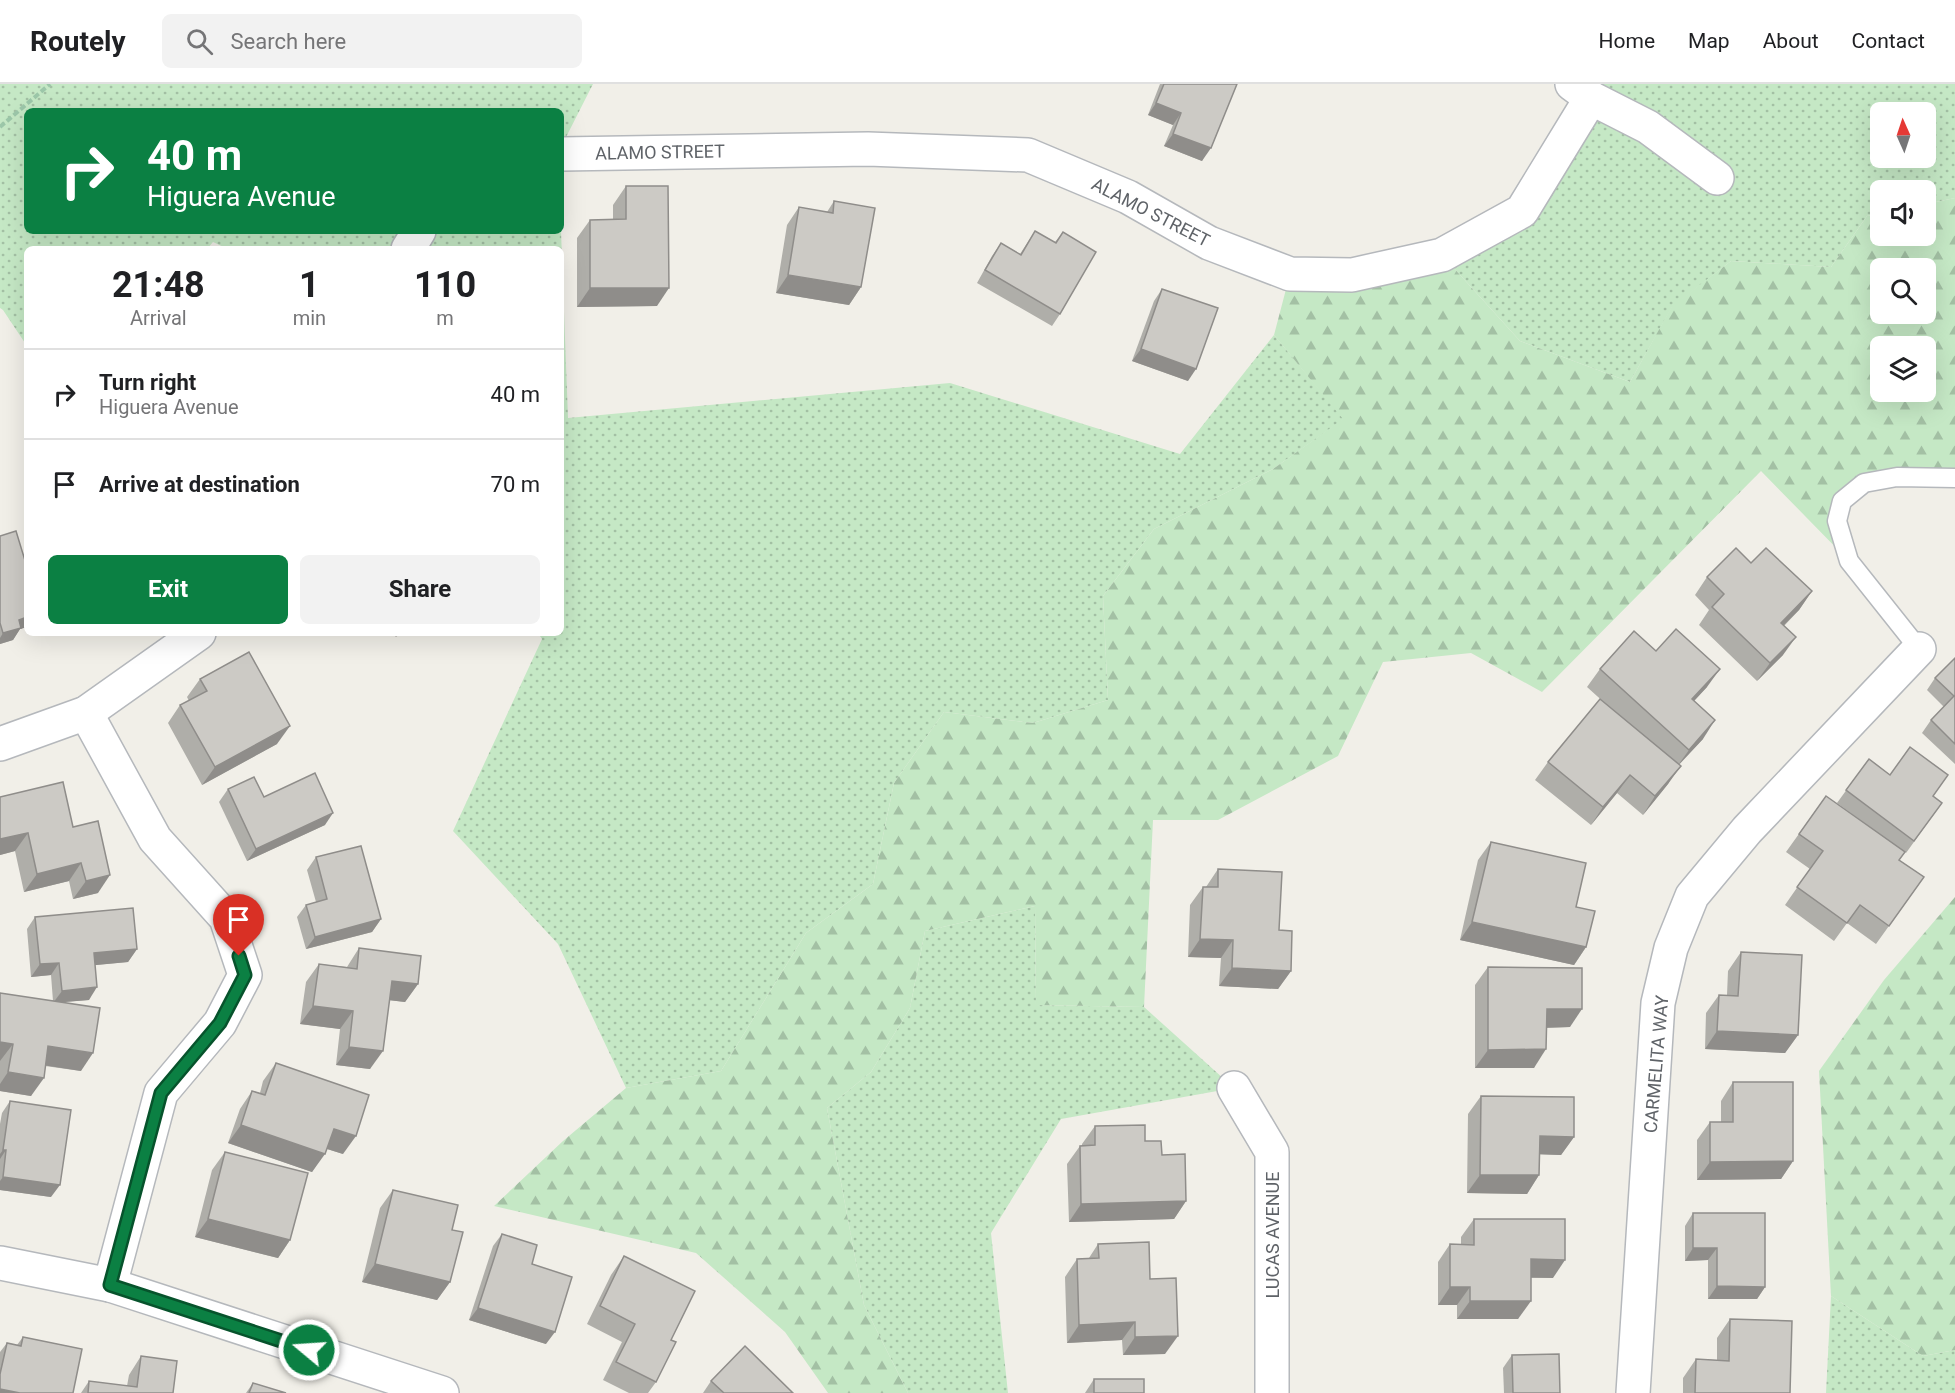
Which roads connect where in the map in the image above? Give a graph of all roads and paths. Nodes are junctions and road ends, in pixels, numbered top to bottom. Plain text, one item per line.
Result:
1 (50, 84) edge
2 (1582, 91) edge
3 (0, 128) edge
4 (564, 153) edge
5 (1717, 178) dead end
6 (1955, 478) edge
7 (195, 636) edge
8 (1919, 649) joint
9 (86, 713) junction
10 (0, 744) edge
11 (1234, 1088) dead end
12 (0, 1263) edge
13 (110, 1285) junction
14 (442, 1393) edge
15 (1272, 1393) edge
16 (1633, 1393) edge

1 - 3 path
2 - 4 street, ALAMO STREET
2 - 5 street
6 - 8 lane
7 - 9 street
8 - 16 street, CARMELITA WAY
9 - 10 street
9 - 13 street
11 - 15 street, LUCAS AVENUE
12 - 13 street
13 - 14 street

